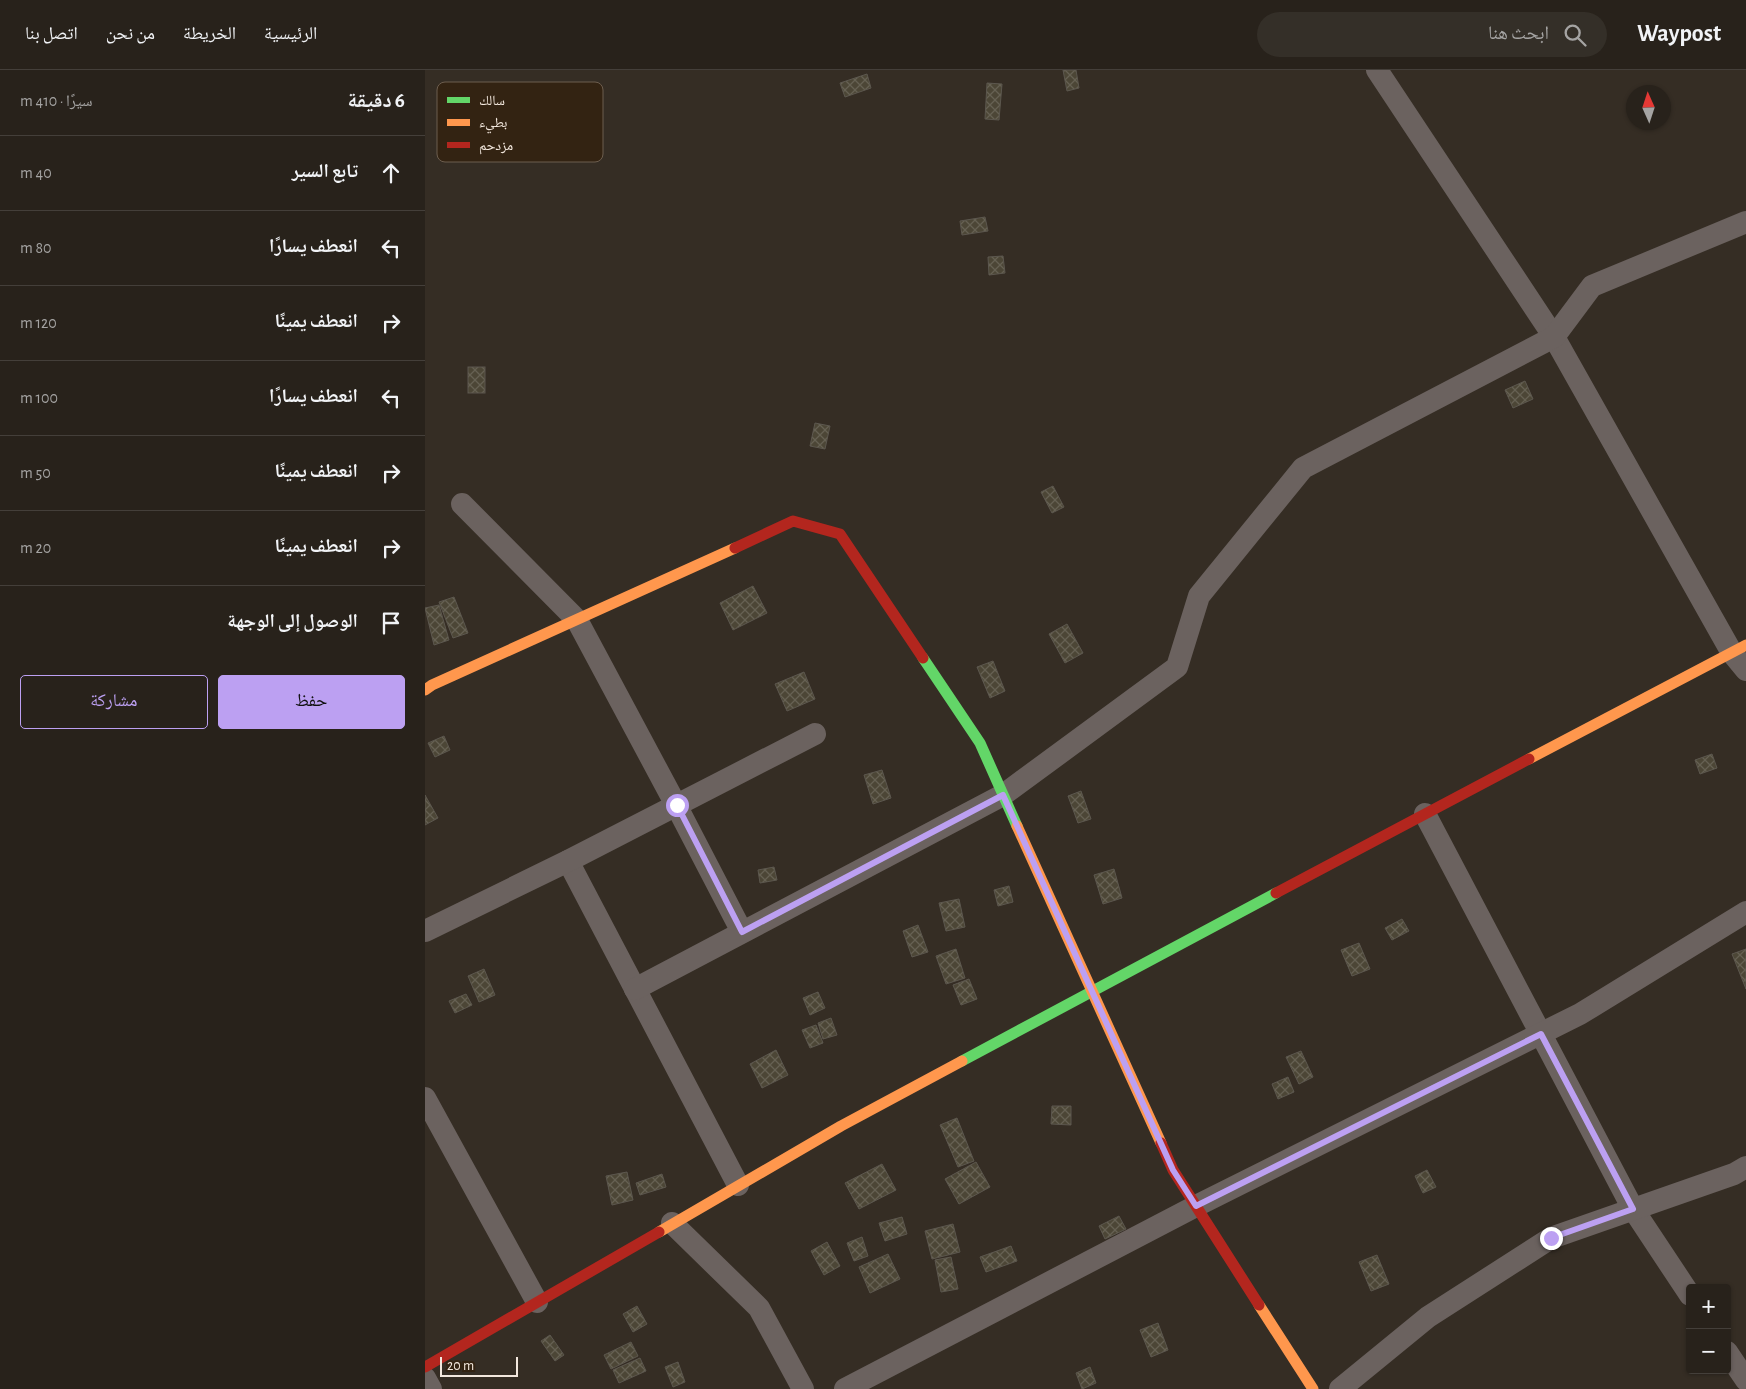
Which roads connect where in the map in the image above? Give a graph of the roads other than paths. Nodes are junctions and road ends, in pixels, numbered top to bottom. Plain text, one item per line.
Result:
1 (1377, 70) edge
2 (1746, 222) edge
3 (1554, 337) junction
4 (462, 504) dead end
5 (577, 620) junction
6 (1739, 649) edge
7 (1746, 670) edge
8 (425, 690) edge
9 (815, 734) dead end
10 (1003, 795) junction
11 (677, 805) junction
12 (1425, 814) junction
13 (568, 860) junction
14 (1746, 912) edge
15 (425, 931) edge
16 (742, 932) junction
17 (635, 989) junction
18 (1091, 991) junction
19 (1541, 1034) junction
20 (425, 1098) edge
21 (433, 1132) edge
22 (1746, 1168) edge
23 (738, 1185) junction
24 (1196, 1206) junction
25 (1633, 1209) junction
26 (672, 1223) junction
27 (1686, 1289) edge
28 (537, 1302) junction
29 (1731, 1358) edge
30 (425, 1367) edge
31 (425, 1378) edge
32 (1746, 1380) edge
33 (431, 1389) edge
34 (803, 1389) edge
35 (845, 1389) edge
36 (1313, 1389) edge
37 (1340, 1389) edge

1 - 3 street
2 - 3 street
3 - 6 street
3 - 10 street
4 - 5 street
5 - 8 street
5 - 10 street
5 - 11 street
6 - 7 street
6 - 12 street
9 - 11 street
10 - 16 street
10 - 18 street
11 - 13 street
11 - 16 street
12 - 18 street
12 - 19 street
13 - 15 street
13 - 17 street
14 - 19 street
16 - 17 street
17 - 23 street
18 - 23 street
18 - 24 street
19 - 24 street
19 - 25 street
20 - 21 street
21 - 28 street
22 - 25 street
23 - 26 street
24 - 35 street
24 - 36 street
25 - 27 street
25 - 37 street
26 - 28 street
26 - 34 street
28 - 30 street
29 - 32 street
31 - 33 street

